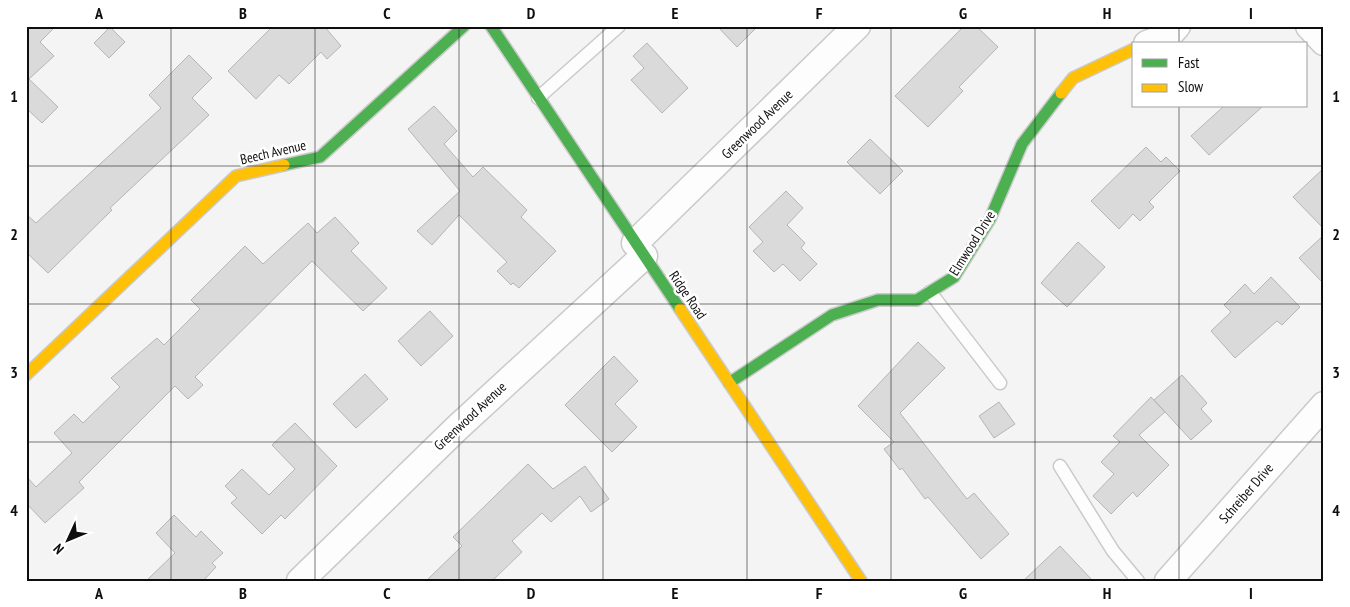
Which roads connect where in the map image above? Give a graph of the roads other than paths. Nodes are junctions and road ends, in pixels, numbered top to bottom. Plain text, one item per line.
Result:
1 (464, 26) edge
2 (490, 26) edge
3 (619, 26) edge
4 (857, 26) edge
5 (1177, 26) edge
6 (1309, 26) edge
7 (1152, 42) edge
8 (1324, 42) edge
9 (1132, 50) edge
10 (538, 98) junction
11 (640, 250) junction
12 (930, 292) junction
13 (26, 374) edge
14 (729, 383) junction
15 (1000, 383) dead end
16 (1324, 405) edge
17 (1060, 466) dead end
18 (300, 581) edge
19 (861, 581) edge
20 (1138, 581) edge
21 (1168, 581) edge

1 - 13 street, Beech Avenue
2 - 10 street, Ridge Road
3 - 10 lane
4 - 11 street, Greenwood Avenue
5 - 7 street
6 - 8 street
9 - 12 street, Elmwood Drive
10 - 11 street, Ridge Road
11 - 14 street, Ridge Road
11 - 18 street, Greenwood Avenue
12 - 14 street, Elmwood Drive
12 - 15 lane
14 - 19 street, Ridge Road
16 - 21 street, Schreiber Drive
17 - 20 lane

